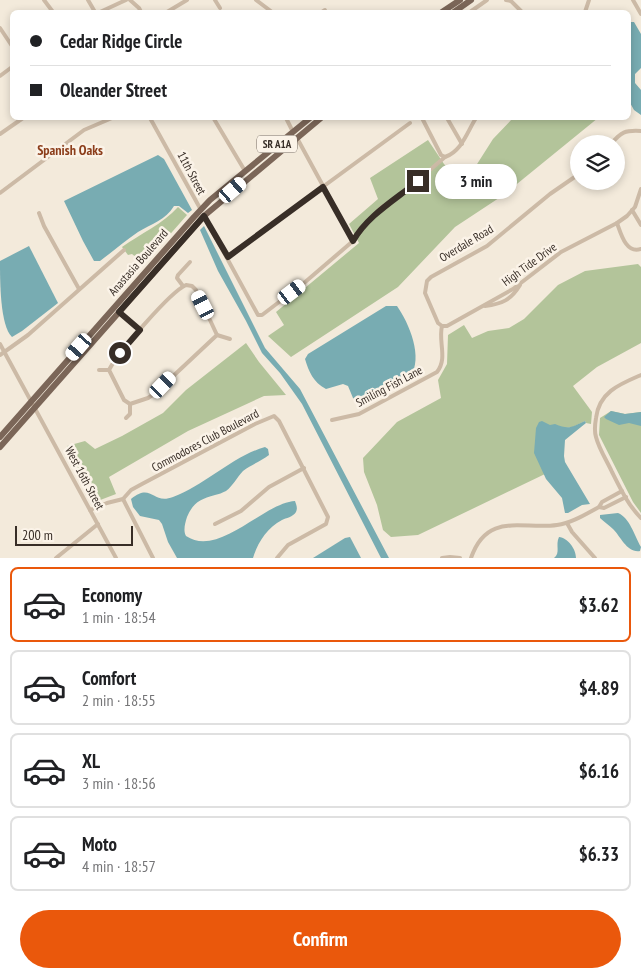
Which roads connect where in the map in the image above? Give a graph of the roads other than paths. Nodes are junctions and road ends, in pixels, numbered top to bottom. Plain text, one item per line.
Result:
1 (126, 0) edge
2 (130, 0) edge
3 (187, 0) edge
4 (215, 0) edge
5 (256, 0) edge
6 (460, 0) edge
7 (471, 0) edge
8 (487, 0) edge
9 (506, 0) edge
10 (634, 0) edge
11 (220, 8) dead end
12 (104, 10) edge
13 (140, 10) edge
14 (170, 10) edge
15 (269, 10) edge
16 (445, 10) edge
17 (457, 10) edge
18 (473, 10) edge
19 (520, 10) edge
20 (641, 14) edge
21 (0, 28) edge
22 (10, 43) edge
23 (20, 120) edge
24 (107, 120) edge
25 (151, 120) edge
26 (215, 120) edge
27 (287, 120) edge
28 (308, 120) edge
29 (317, 120) edge
30 (423, 120) edge
31 (448, 120) edge
32 (475, 120) edge
33 (410, 123) dead end
34 (641, 131) edge
35 (0, 134) edge
36 (295, 134) junction
37 (458, 135) junction
38 (466, 135) junction
39 (619, 135) edge
40 (462, 144) junction
41 (445, 157) junction
42 (245, 171) junction
43 (570, 180) edge
44 (323, 187) junction
45 (641, 189) edge
46 (0, 193) edge
47 (632, 210) junction
48 (39, 213) dead end
49 (202, 213) junction
50 (617, 223) junction
51 (641, 225) edge
52 (353, 241) junction
53 (641, 249) edge
54 (124, 250) dead end
55 (228, 257) junction
56 (190, 262) dead end
57 (522, 282) junction
58 (183, 286) junction
59 (79, 289) junction
60 (483, 306) junction
61 (116, 310) junction
62 (442, 326) junction
63 (140, 330) junction
64 (217, 335) junction
65 (230, 339) dead end
66 (0, 344) edge
67 (2, 353) edge
68 (99, 370) dead end
69 (109, 370) junction
70 (641, 375) edge
71 (33, 404) junction
72 (130, 404) junction
73 (126, 418) dead end
74 (332, 420) dead end
75 (0, 437) edge
76 (0, 447) edge
77 (304, 468) junction
78 (622, 490) junction
79 (626, 497) junction
80 (123, 499) junction
81 (599, 507) junction
82 (90, 510) junction
83 (641, 518) edge
84 (567, 523) junction
85 (98, 524) junction
86 (215, 524) dead end
87 (64, 551) junction
88 (56, 558) edge
89 (64, 558) edge
90 (116, 558) edge
91 (152, 558) edge
92 (277, 558) edge
93 (442, 558) edge
94 (460, 558) edge
95 (471, 558) edge
96 (595, 558) edge

1 - 12 street
2 - 13 street
3 - 14 street
4 - 11 street
5 - 15 street
6 - 16 main road
7 - 17 main road
8 - 18 street
9 - 19 street
10 - 20 street
21 - 22 street
23 - 35 street
24 - 46 street
25 - 49 street, 11th Street
26 - 42 street
27 - 36 street
28 - 36 main road, Anastasia Boulevard / SR A1A
29 - 36 main road, Anastasia Boulevard / SR A1A
30 - 41 street
31 - 37 street
32 - 38 street
33 - 44 street
34 - 39 street
36 - 42 main road, Anastasia Boulevard / SR A1A
36 - 44 street
36 - 49 main road, Anastasia Boulevard / SR A1A
37 - 38 street
37 - 40 street
38 - 40 street
40 - 41 street
41 - 52 street
42 - 49 main road, Anastasia Boulevard / SR A1A
43 - 62 street, Overdale Road
44 - 52 street
44 - 55 street
45 - 47 street, High Tide Drive
47 - 50 street, High Tide Drive
47 - 51 street
48 - 59 street
49 - 55 street, 11th Street
49 - 61 main road, Anastasia Boulevard / SR A1A
50 - 53 street
50 - 57 street, High Tide Drive
52 - 55 street, 11th Street
54 - 59 street
56 - 58 street
57 - 60 street, High Tide Drive
57 - 60 street
58 - 63 street
58 - 64 street
59 - 67 street
60 - 62 street, High Tide Drive
61 - 63 street
61 - 71 main road, Anastasia Boulevard / SR A1A
62 - 74 street, Smiling Fish Lane
63 - 69 street
64 - 65 street
64 - 72 street
66 - 67 street, West 16th Street
67 - 71 street, West 16th Street
68 - 69 street
69 - 72 street
70 - 78 street
71 - 75 main road, Anastasia Boulevard / SR A1A
71 - 76 main road, Anastasia Boulevard / SR A1A
71 - 82 street, West 16th Street
72 - 73 street
77 - 80 street, Commodores Club Boulevard
77 - 86 street
77 - 92 street, Commodores Club Boulevard
78 - 79 street
78 - 81 street
79 - 81 street
79 - 83 street
80 - 82 street, Commodores Club Boulevard
80 - 91 street
81 - 84 street
82 - 85 street, West 16th Street
84 - 95 street
84 - 96 street
85 - 87 street
85 - 90 street, West 16th Street
87 - 88 street
87 - 89 street
93 - 94 street

